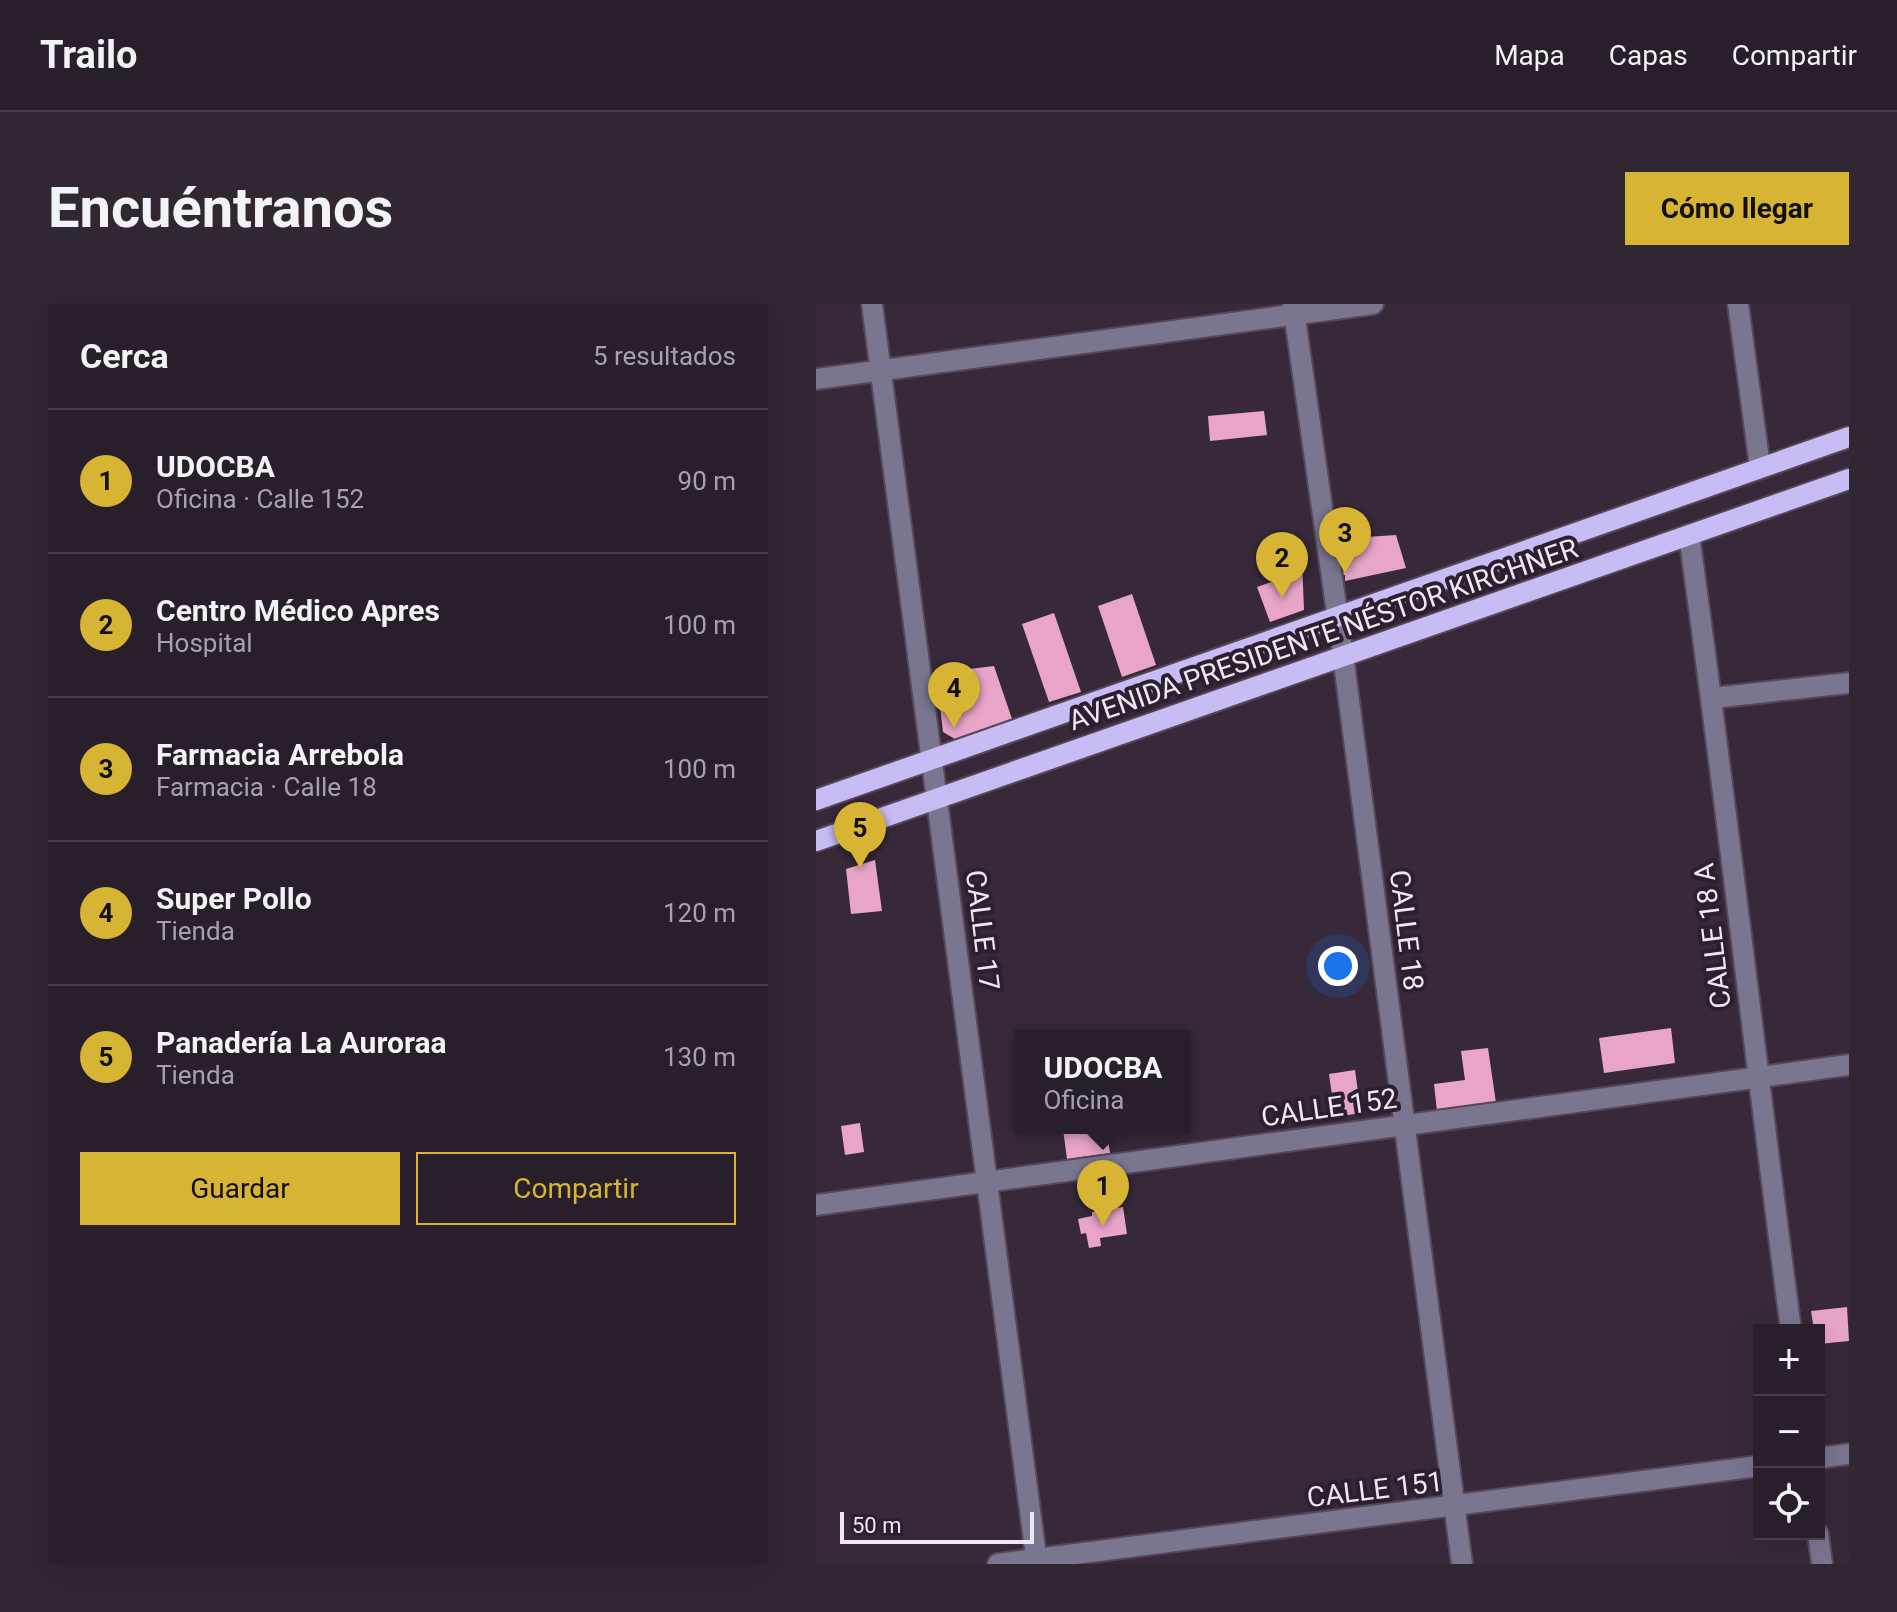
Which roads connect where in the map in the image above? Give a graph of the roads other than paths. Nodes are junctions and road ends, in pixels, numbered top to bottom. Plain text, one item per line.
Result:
1 (872, 304) edge
2 (1373, 304) edge
3 (1738, 304) edge
4 (1293, 309) edge
5 (880, 371) junction
6 (816, 379) edge
7 (1849, 437) edge
8 (1760, 467) junction
9 (1849, 479) edge
10 (1689, 535) junction
11 (1337, 618) junction
12 (1343, 655) junction
13 (1849, 683) edge
14 (1712, 698) junction
15 (932, 759) junction
16 (816, 800) edge
17 (937, 800) junction
18 (816, 841) edge
19 (1849, 1065) edge
20 (1757, 1077) junction
21 (1404, 1125) junction
22 (987, 1181) junction
23 (816, 1205) edge
24 (1790, 1324) edge
25 (1849, 1454) edge
26 (1825, 1457) edge
27 (1753, 1467) edge
28 (1454, 1507) junction
29 (1819, 1540) edge
30 (1037, 1561) edge
31 (998, 1564) edge
32 (1462, 1564) edge
33 (1822, 1564) edge

1 - 5 street, CALLE 17
2 - 4 street
3 - 8 street
4 - 5 street
4 - 11 street, CALLE 18
5 - 6 street
5 - 15 street, CALLE 17
7 - 8 main road, AVENIDA PRESIDENTE NÉSTOR KIRCHNER
8 - 11 main road, AVENIDA PRESIDENTE NÉSTOR KIRCHNER
9 - 10 main road, AVENIDA PRESIDENTE NÉSTOR KIRCHNER
10 - 12 main road, AVENIDA PRESIDENTE NÉSTOR KIRCHNER
10 - 14 street, CALLE 18 A
11 - 12 street, CALLE 18
11 - 15 main road, AVENIDA PRESIDENTE NÉSTOR KIRCHNER
12 - 17 main road, AVENIDA PRESIDENTE NÉSTOR KIRCHNER
12 - 21 street, CALLE 18
13 - 14 street
14 - 20 street, CALLE 18 A
15 - 16 main road, AVENIDA PRESIDENTE NÉSTOR KIRCHNER
15 - 17 street, CALLE 17
17 - 18 main road, AVENIDA PRESIDENTE NÉSTOR KIRCHNER
17 - 22 street, CALLE 17
19 - 20 street, CALLE 152
20 - 21 street, CALLE 152
20 - 24 street, CALLE 18 A
21 - 22 street, CALLE 152
21 - 28 street, CALLE 18
22 - 23 street, CALLE 152
22 - 30 street, CALLE 17
25 - 26 street
27 - 28 street, CALLE 151
28 - 30 street, CALLE 151
28 - 32 street, CALLE 18
29 - 33 street
30 - 31 street, CALLE 151

